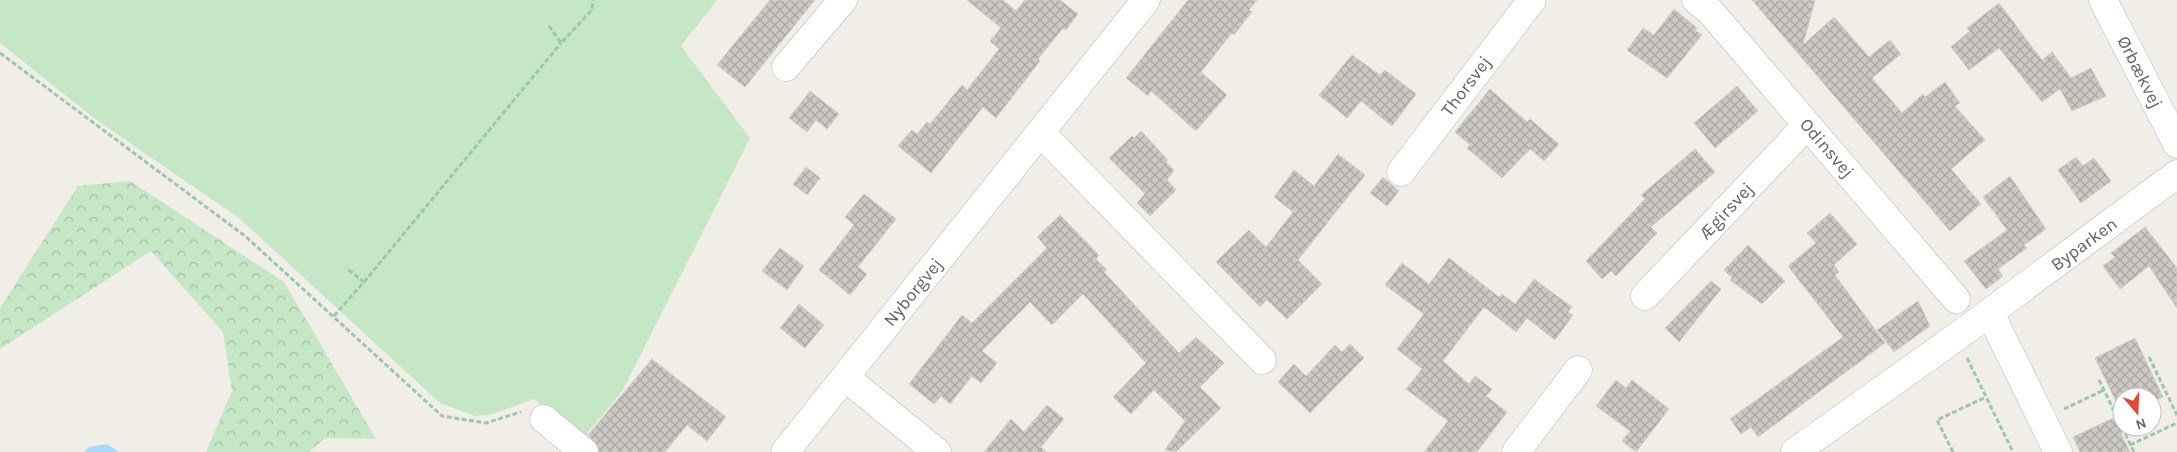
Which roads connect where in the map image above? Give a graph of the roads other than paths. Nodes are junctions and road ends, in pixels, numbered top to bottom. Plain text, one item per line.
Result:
1 (843, 0) edge
2 (1146, 0) edge
3 (1532, 0) edge
4 (1696, 0) edge
5 (2103, 0) edge
6 (786, 67) dead end
7 (1807, 125) junction
8 (1041, 133) junction
9 (2177, 144) edge
10 (1401, 172) dead end
11 (2177, 174) edge
12 (1645, 296) dead end
13 (1956, 299) dead end
14 (1990, 313) junction
15 (1262, 360) dead end
16 (1578, 370) dead end
17 (845, 377) junction
18 (544, 418) road end
19 (584, 452) edge
20 (785, 452) edge
21 (937, 452) edge
22 (1516, 452) edge
23 (1795, 452) edge
24 (2058, 452) edge

1 - 6 street
2 - 8 street, Nyborgvej
3 - 10 street, Thorsvej
4 - 7 street, Odinsvej
5 - 9 street, Ørbækvej
7 - 12 street, Ægirsvej
7 - 13 street, Odinsvej
8 - 15 street
8 - 17 street, Nyborgvej
11 - 14 street, Byparken
14 - 23 street, Byparken
14 - 24 street
16 - 22 street
17 - 20 street, Nyborgvej
17 - 21 street
18 - 19 street

